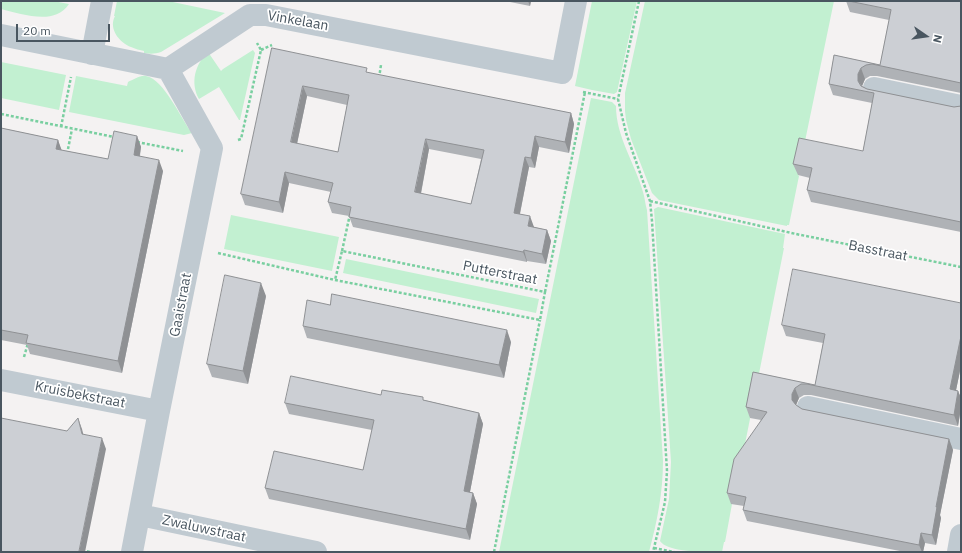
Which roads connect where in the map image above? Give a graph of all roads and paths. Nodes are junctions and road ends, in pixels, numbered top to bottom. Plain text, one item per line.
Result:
1 (102, 1) edge
2 (576, 1) edge
3 (639, 1) edge
4 (1, 35) edge
5 (387, 39) junction
6 (261, 50) dead end
7 (84, 52) junction
8 (168, 69) junction
9 (562, 73) junction
10 (377, 84) edge
11 (874, 88) dead end
12 (585, 92) junction
13 (618, 99) junction
14 (961, 106) edge
15 (1, 114) edge
16 (61, 127) junction
17 (72, 129) junction
18 (117, 138) edge
19 (132, 141) edge
20 (212, 148) junction
21 (66, 159) edge
22 (650, 201) junction
23 (350, 213) edge
24 (192, 247) junction
25 (342, 251) junction
26 (961, 267) edge
27 (335, 280) junction
28 (545, 292) junction
29 (540, 320) junction
30 (28, 338) edge
31 (10, 381) edge
32 (808, 407) dead end
33 (159, 411) junction
34 (961, 439) edge
35 (140, 515) junction
36 (961, 535) edge
37 (654, 548) junction
38 (82, 550) edge
39 (90, 552) edge
40 (132, 552) edge
41 (316, 552) edge
42 (494, 552) edge
43 (653, 552) edge
44 (674, 552) edge
45 (958, 552) edge

1 - 7 street
2 - 9 street
3 - 13 path
4 - 7 street
5 - 8 street, Vinkelaan
5 - 9 street, Vinkelaan
5 - 10 path
6 - 20 path
7 - 8 street
7 - 16 path
8 - 20 street
9 - 12 path
11 - 14 street
12 - 13 path
12 - 28 path
13 - 22 path
15 - 16 path
16 - 17 path
17 - 18 path
17 - 21 path
19 - 20 path
20 - 24 street, Gaaistraat
22 - 26 path, Basstraat
22 - 37 path
23 - 25 path
24 - 27 path
24 - 33 street, Gaaistraat
25 - 27 path
25 - 28 path, Putterstraat
27 - 29 path
28 - 29 path, Putterstraat
29 - 42 path, Putterstraat
30 - 31 path
31 - 33 street, Kruisbekstraat
32 - 34 street
33 - 35 street, Gaaistraat
35 - 40 street, Gaaistraat
35 - 41 street, Zwaluwstraat
36 - 45 street
37 - 43 path
37 - 44 path
38 - 39 path

